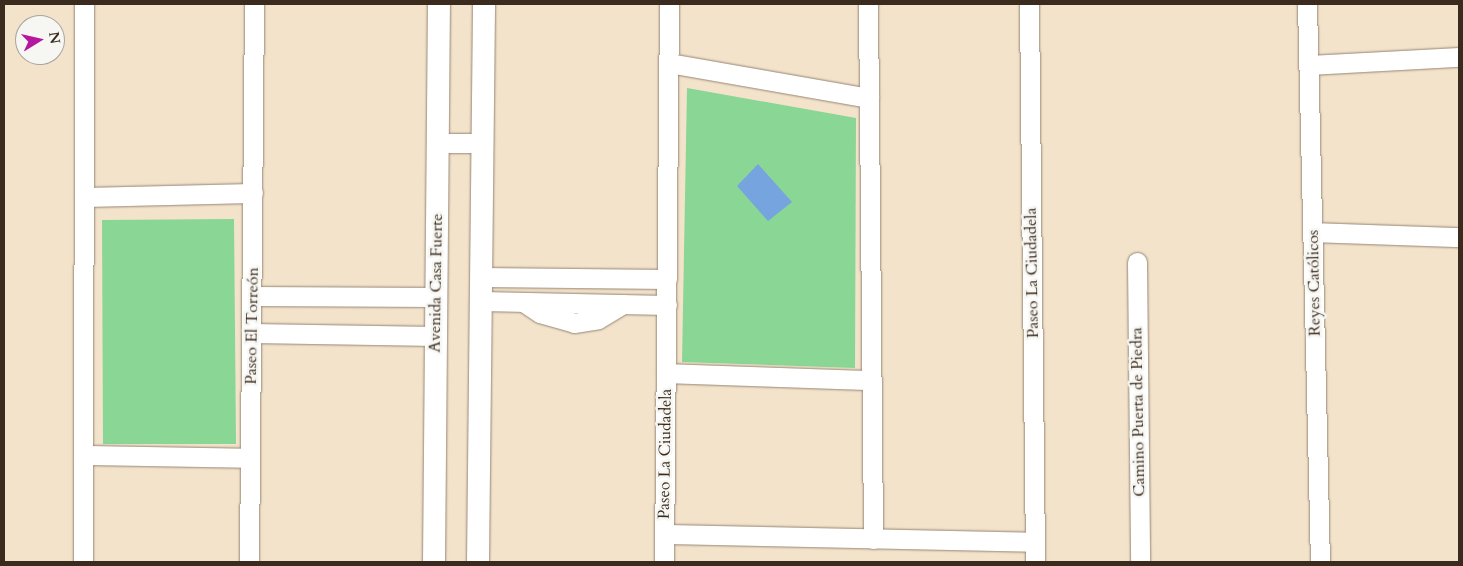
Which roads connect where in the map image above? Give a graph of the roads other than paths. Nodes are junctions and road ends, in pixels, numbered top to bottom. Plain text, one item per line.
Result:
1 (84, 4) edge
2 (254, 4) edge
3 (439, 4) edge
4 (484, 4) edge
5 (669, 4) edge
6 (868, 4) edge
7 (1029, 4) edge
8 (1307, 4) edge
9 (1459, 57) edge
10 (669, 63) junction
11 (1309, 64) junction
12 (869, 98) junction
13 (438, 143) junction
14 (482, 144) junction
15 (253, 193) junction
16 (84, 197) junction
17 (1313, 232) junction
18 (1459, 237) edge
19 (1137, 262) dead end
20 (481, 276) junction
21 (667, 279) junction
22 (252, 296) junction
23 (436, 297) junction
24 (481, 301) junction
25 (667, 305) junction
26 (251, 333) junction
27 (436, 336) junction
28 (666, 373) junction
29 (871, 380) junction
30 (83, 455) junction
31 (250, 458) junction
32 (665, 534) junction
33 (873, 539) junction
34 (1035, 542) junction
35 (83, 562) edge
36 (250, 562) edge
37 (434, 562) edge
38 (478, 562) edge
39 (664, 562) edge
40 (1035, 562) edge
41 (1140, 562) edge
42 (1320, 562) edge

1 - 16 street
2 - 15 street, Paseo El Torreón
3 - 13 street, Avenida Casa Fuerte
4 - 14 street
5 - 10 street, Paseo La Ciudadela
6 - 12 street
7 - 34 street, Paseo La Ciudadela
8 - 11 street, Reyes Católicos
9 - 11 street
10 - 12 street
10 - 21 street, Paseo La Ciudadela
11 - 17 street, Reyes Católicos
12 - 29 street
13 - 14 street
13 - 23 street, Avenida Casa Fuerte
14 - 20 street
15 - 16 street
15 - 22 street, Paseo El Torreón
16 - 30 street
17 - 18 street
17 - 42 street, Reyes Católicos
19 - 41 street, Camino Puerta de Piedra
20 - 21 street
20 - 24 street
21 - 25 street, Paseo La Ciudadela
22 - 23 street
22 - 26 street, Paseo El Torreón
23 - 27 street, Avenida Casa Fuerte
24 - 25 street
24 - 38 street
25 - 28 street, Paseo La Ciudadela
26 - 27 street
26 - 31 street, Paseo El Torreón
27 - 37 street, Avenida Casa Fuerte
28 - 29 street, Paseo La Ciudadela
28 - 32 street, Paseo La Ciudadela
29 - 33 street
30 - 31 street
30 - 35 street
31 - 36 street, Paseo El Torreón
32 - 33 street, Paseo La Ciudadela
32 - 39 street, Paseo La Ciudadela
33 - 34 street, Paseo La Ciudadela
34 - 40 street, Paseo La Ciudadela

